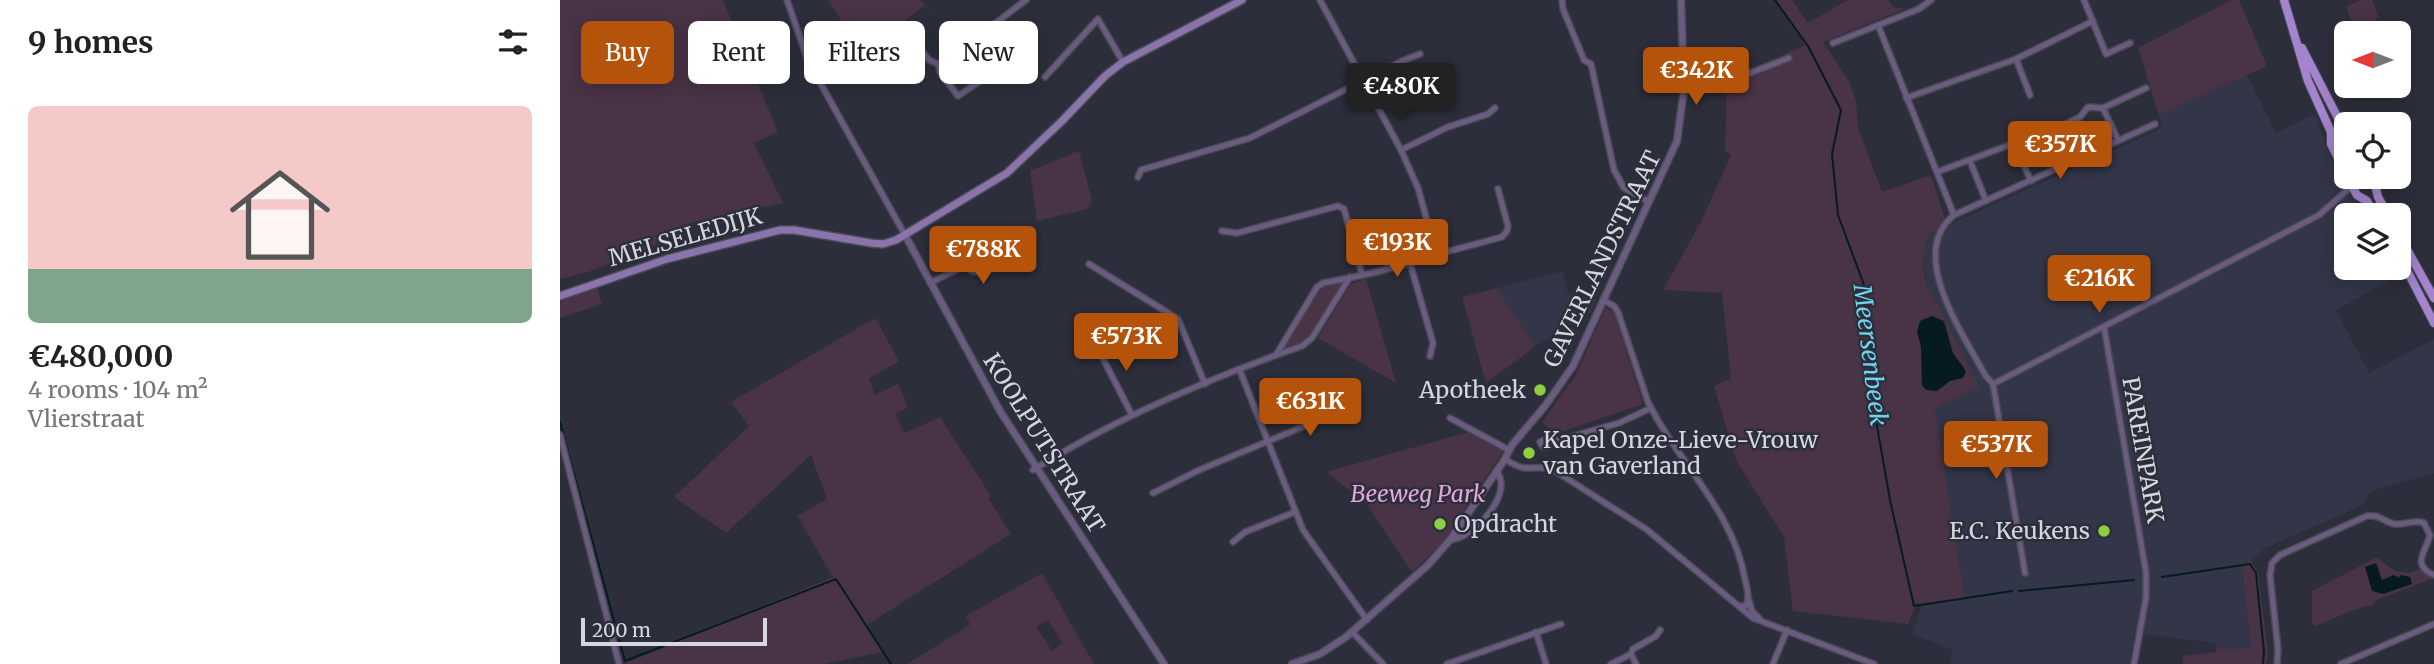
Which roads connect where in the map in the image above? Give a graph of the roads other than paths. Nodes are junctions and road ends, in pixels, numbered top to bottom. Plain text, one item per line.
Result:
1 (787, 0) edge
2 (1026, 0) edge
3 (1242, 0) edge
4 (1320, 0) edge
5 (1562, 0) edge
6 (1681, 0) edge
7 (1931, 0) edge
8 (2084, 0) edge
9 (2284, 0) edge
10 (2093, 21) junction
11 (1878, 25) junction
12 (2293, 29) junction
13 (1833, 43) dead end
14 (2130, 43) dead end
15 (1420, 54) dead end
16 (925, 55) edge
17 (1789, 58) dead end
18 (2016, 59) junction
19 (1123, 62) junction
20 (938, 64) junction
21 (939, 68) edge
22 (2305, 74) junction
23 (2315, 75) junction
24 (1045, 77) dead end
25 (1363, 82) junction
26 (949, 84) edge
27 (976, 84) edge
28 (2146, 88) dead end
29 (1684, 89) junction
30 (2029, 95) dead end
31 (1906, 98) junction
32 (1495, 108) dead end
33 (2103, 108) junction
34 (2336, 112) edge
35 (2155, 124) dead end
36 (2059, 127) junction
37 (2334, 131) edge
38 (2331, 132) junction
39 (2118, 140) junction
40 (2014, 144) junction
41 (1401, 150) junction
42 (2334, 150) edge
43 (2074, 160) junction
44 (1970, 161) junction
45 (1937, 172) junction
46 (1138, 177) dead end
47 (2031, 181) junction
48 (1497, 189) dead end
49 (2349, 189) edge
50 (2354, 189) edge
51 (2377, 189) edge
52 (2378, 194) junction
53 (1986, 201) junction
54 (2367, 201) joint
55 (1649, 202) junction
56 (2382, 203) edge
57 (1954, 215) junction
58 (2300, 225) junction
59 (1222, 232) dead end
60 (2305, 233) dead end
61 (905, 235) junction
62 (959, 250) dead end
63 (1434, 252) junction
64 (2247, 253) junction
65 (1026, 256) dead end
66 (2411, 257) edge
67 (2251, 261) dead end
68 (1410, 263) junction
69 (1089, 264) dead end
70 (966, 265) junction
71 (2218, 268) junction
72 (1362, 274) junction
73 (2223, 276) dead end
74 (1350, 277) junction
75 (2411, 278) edge
76 (930, 283) junction
77 (560, 296) edge
78 (2434, 298) edge
79 (1603, 300) junction
80 (2434, 323) edge
81 (2104, 327) junction
82 (1095, 343) dead end
83 (1276, 355) junction
84 (1430, 356) dead end
85 (1240, 371) junction
86 (1205, 384) junction
87 (1993, 384) junction
88 (1332, 402) dead end
89 (1651, 408) junction
90 (1132, 415) junction
91 (1450, 418) dead end
92 (560, 435) edge
93 (1267, 441) junction
94 (1549, 443) dead end
95 (1509, 450) junction
96 (1505, 459) junction
97 (1034, 469) junction
98 (1496, 471) junction
99 (1153, 493) dead end
100 (1295, 512) junction
101 (1450, 540) junction
102 (1233, 542) dead end
103 (2025, 573) dead end
104 (2434, 575) edge
105 (1749, 597) junction
106 (1742, 606) junction
107 (1367, 620) junction
108 (1761, 620) junction
109 (1561, 624) dead end
110 (2434, 624) edge
111 (1661, 630) dead end
112 (1787, 630) junction
113 (1352, 632) junction
114 (1536, 632) junction
115 (1631, 654) junction
116 (619, 664) edge
117 (1164, 664) edge
118 (1292, 664) edge
119 (1383, 664) edge
120 (1447, 664) edge
121 (1546, 664) edge
122 (1611, 664) edge
123 (1636, 664) edge
124 (1773, 664) edge
125 (1874, 664) edge
126 (2134, 664) edge
127 (2277, 664) edge
128 (2341, 664) edge

1 - 61 street
2 - 20 street
3 - 19 main road, MELSELEDIJK
4 - 25 street
5 - 55 street
6 - 29 street, GAVERLANDSTRAAT
7 - 11 street
8 - 10 street
9 - 12 main road
10 - 14 street
10 - 18 street
11 - 13 street
11 - 31 street
12 - 22 main road
12 - 23 main road
15 - 25 street
16 - 20 street
17 - 29 street
18 - 30 street
18 - 31 street
19 - 24 street
19 - 61 main road, MELSELEDIJK
20 - 21 street
22 - 23 main road
22 - 38 main road
23 - 34 main road
25 - 41 street
25 - 46 street
26 - 27 street
28 - 33 street
29 - 55 street, GAVERLANDSTRAAT
31 - 45 street
32 - 41 street
33 - 36 street
33 - 39 street
35 - 39 street
36 - 40 street
36 - 43 street
37 - 38 main road
38 - 42 main road
39 - 43 street
40 - 44 street
40 - 47 street
41 - 63 street
43 - 47 street
44 - 45 street
44 - 53 street
45 - 57 street
47 - 53 street
48 - 63 street
49 - 58 street
50 - 54 main road
51 - 52 main road
52 - 54 main road
52 - 56 main road
53 - 57 street
55 - 79 street, GAVERLANDSTRAAT
57 - 87 street
58 - 60 street
58 - 64 street
59 - 72 street
61 - 76 street, KOOLPUTSTRAAT
61 - 77 main road, MELSELEDIJK
62 - 70 street
63 - 68 street
64 - 67 street
64 - 71 street
65 - 70 street
66 - 78 main road
68 - 72 street
68 - 84 street
69 - 86 street
70 - 76 street
71 - 73 street
71 - 81 street
72 - 74 street
74 - 83 street
74 - 83 street
75 - 80 main road
76 - 97 street, KOOLPUTSTRAAT
79 - 89 street
79 - 95 street, GAVERLANDSTRAAT
81 - 87 street
81 - 126 street, PAREINPARK
82 - 90 street
83 - 85 street
85 - 86 street
85 - 93 street
86 - 90 street
87 - 103 street
88 - 93 street
89 - 94 street
89 - 105 street
90 - 97 street
91 - 95 street
92 - 116 street
93 - 99 street
93 - 100 street
95 - 96 street, GAVERLANDSTRAAT
96 - 98 street, GAVERLANDSTRAAT
96 - 106 street
97 - 117 street, KOOLPUTSTRAAT
98 - 101 street, GAVERLANDSTRAAT
98 - 101 street, GAVERLANDSTRAAT
100 - 102 street
100 - 107 street
101 - 107 street, GAVERLANDSTRAAT
104 - 127 street
105 - 106 street
105 - 108 street
106 - 108 street
107 - 113 street, GAVERLANDSTRAAT
108 - 112 street
109 - 114 street
110 - 128 street
111 - 115 street
112 - 124 street
112 - 125 street
113 - 118 street, GAVERLANDSTRAAT
113 - 119 street
114 - 120 street
114 - 121 street
115 - 122 street
115 - 123 street

